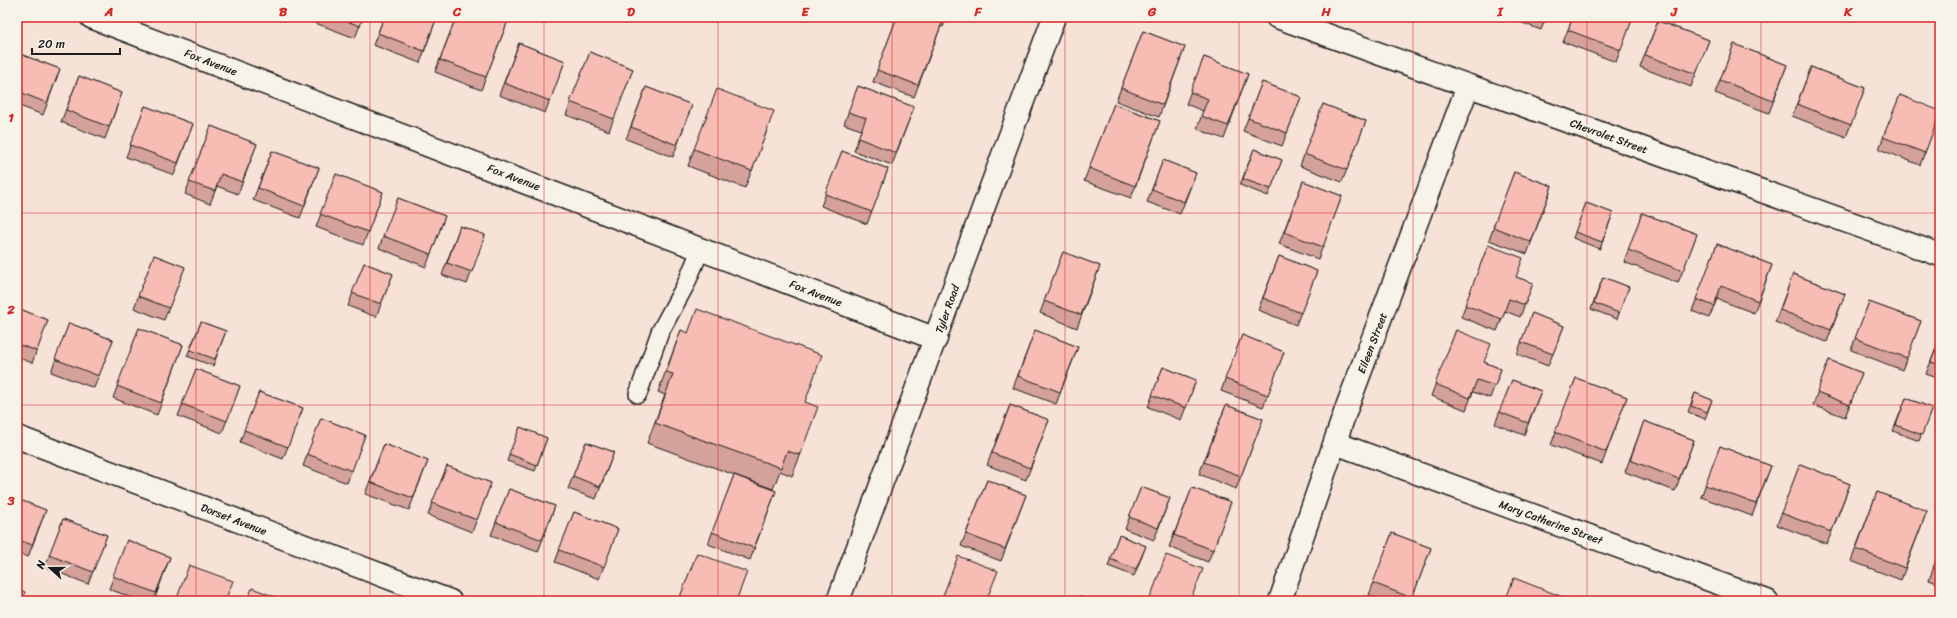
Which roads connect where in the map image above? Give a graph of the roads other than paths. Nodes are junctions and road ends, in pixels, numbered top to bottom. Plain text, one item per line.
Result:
1 (91, 17) edge
2 (1054, 17) edge
3 (1277, 17) edge
4 (1468, 86) junction
5 (700, 248) junction
6 (1940, 255) edge
7 (936, 339) junction
8 (638, 394) dead end
9 (17, 437) edge
10 (1335, 443) junction
11 (450, 601) edge
12 (838, 601) edge
13 (1280, 601) edge
14 (1767, 601) edge

1 - 5 street, Fox Avenue
2 - 7 street, Tyler Road
3 - 4 street, Chevrolet Street
4 - 6 street, Chevrolet Street
4 - 10 street, Eileen Street
5 - 7 street, Fox Avenue
5 - 8 lane
7 - 12 street, Tyler Road
9 - 11 street, Dorset Avenue
10 - 13 street, Eileen Street
10 - 14 street, Mary Catherine Street

